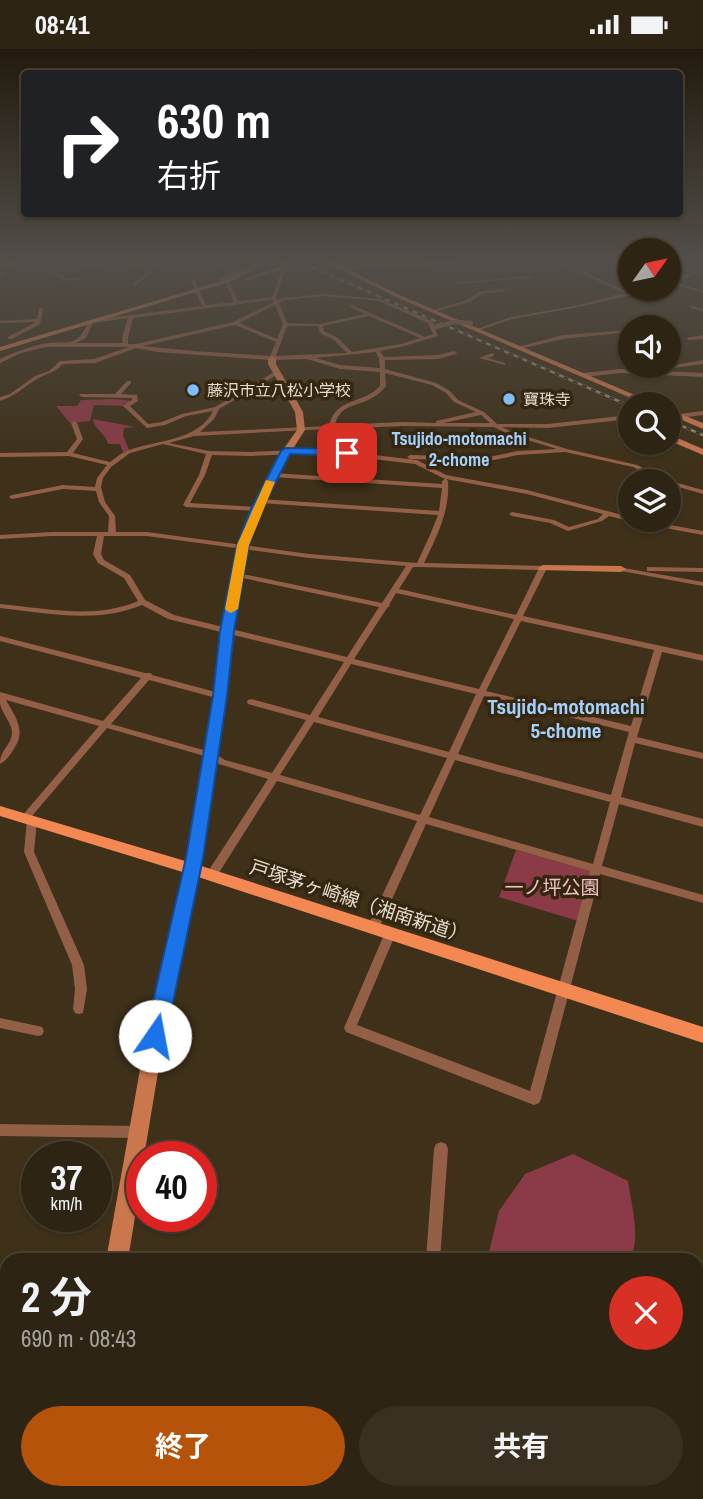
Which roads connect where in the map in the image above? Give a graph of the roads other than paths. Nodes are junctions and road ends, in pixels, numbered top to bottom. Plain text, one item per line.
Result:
1 (30, 329) edge
2 (63, 329) edge
3 (87, 329) edge
4 (128, 329) edge
5 (211, 329) edge
6 (248, 329) edge
7 (283, 329) edge
8 (321, 329) edge
9 (402, 329) edge
10 (433, 329) edge
11 (476, 329) edge
12 (483, 329) edge
13 (479, 330) junction
14 (618, 332) edge
15 (703, 337) edge
16 (689, 338) dead end
17 (425, 339) junction
18 (277, 341) junction
19 (12, 342) junction
20 (70, 345) junction
21 (126, 345) junction
22 (136, 346) junction
23 (520, 347) junction
24 (0, 349) edge
25 (377, 350) junction
26 (350, 353) junction
27 (454, 353) dead end
28 (492, 355) dead end
29 (306, 357) junction
30 (272, 358) junction
31 (382, 359) junction
32 (0, 361) edge
33 (703, 362) edge
34 (503, 365) dead end
35 (681, 365) edge
36 (380, 370) junction
37 (618, 371) edge
38 (278, 372) junction
39 (681, 373) edge
40 (583, 375) junction
41 (703, 375) edge
42 (128, 384) dead end
43 (623, 392) edge
44 (82, 395) dead end
45 (117, 395) junction
46 (0, 399) edge
47 (217, 408) junction
48 (681, 411) edge
49 (482, 412) junction
50 (703, 412) edge
51 (681, 415) edge
52 (618, 419) edge
53 (74, 423) dead end
54 (432, 424) junction
55 (703, 426) edge
56 (497, 427) junction
57 (331, 429) junction
58 (300, 430) junction
59 (194, 434) junction
60 (681, 443) edge
61 (166, 444) junction
62 (286, 451) junction
63 (568, 451) junction
64 (703, 452) edge
65 (209, 453) junction
66 (69, 454) junction
67 (0, 455) edge
68 (392, 459) junction
69 (111, 464) junction
70 (641, 469) edge
71 (273, 475) junction
72 (444, 477) junction
73 (446, 486) junction
74 (681, 486) edge
75 (98, 489) junction
76 (703, 492) edge
77 (12, 496) dead end
78 (258, 505) junction
79 (442, 513) junction
80 (512, 514) dead end
81 (607, 514) junction
82 (618, 516) edge
83 (681, 529) edge
84 (703, 533) edge
85 (101, 534) junction
86 (112, 534) junction
87 (0, 537) edge
88 (243, 545) junction
89 (415, 564) junction
90 (543, 568) junction
91 (621, 569) junction
92 (703, 570) edge
93 (238, 575) junction
94 (703, 584) edge
95 (396, 591) junction
96 (142, 602) junction
97 (0, 606) edge
98 (386, 606) junction
99 (517, 617) junction
100 (227, 631) junction
101 (0, 638) edge
102 (659, 648) junction
103 (703, 658) edge
104 (349, 660) junction
105 (148, 675) junction
106 (481, 693) junction
107 (0, 695) edge
108 (220, 696) junction
109 (251, 702) dead end
110 (312, 719) junction
111 (103, 726) junction
112 (633, 734) junction
113 (211, 755) junction
114 (452, 756) junction
115 (703, 756) edge
116 (0, 761) edge
117 (274, 777) junction
118 (615, 801) junction
119 (0, 811) edge
120 (29, 818) junction
121 (422, 820) junction
122 (703, 823) edge
123 (192, 869) junction
124 (598, 869) junction
125 (211, 876) junction
126 (703, 899) edge
127 (373, 927) junction
128 (390, 933) junction
129 (564, 990) junction
130 (79, 1009) dead end
131 (0, 1023) edge
132 (38, 1031) dead end
133 (703, 1035) edge
134 (0, 1130) edge
135 (138, 1132) junction
136 (442, 1149) dead end
137 (118, 1253) edge
138 (434, 1253) edge

1 - 19 street
2 - 19 street
3 - 20 street
4 - 21 street
5 - 22 street
6 - 18 street
7 - 18 street
8 - 26 street
9 - 17 street
10 - 17 street
11 - 13 street
12 - 13 street
13 - 23 street
14 - 23 street
15 - 16 street
17 - 25 street
18 - 30 street
19 - 20 street
19 - 24 street
19 - 32 street
20 - 21 street
21 - 22 street
22 - 30 street
22 - 46 street
23 - 40 street
25 - 26 street
25 - 31 street
26 - 29 street
27 - 31 street
28 - 34 street
29 - 30 street
29 - 36 street
30 - 38 street
31 - 36 street
33 - 35 street
36 - 49 street
36 - 57 street
37 - 40 street
38 - 47 street
38 - 58 street
39 - 41 street
40 - 43 street
42 - 45 street
44 - 45 street
45 - 47 street
47 - 59 street
48 - 50 street
49 - 54 street
49 - 56 street
51 - 55 street
52 - 56 street
53 - 66 street
54 - 56 street
54 - 57 street
56 - 63 street
57 - 58 street
58 - 59 street
58 - 62 street
59 - 61 street
60 - 64 street
61 - 65 street
61 - 69 street
62 - 65 street
62 - 68 street
62 - 71 street
63 - 68 street
63 - 70 street
65 - 78 street
66 - 67 street
66 - 69 street
68 - 72 street
69 - 75 street
71 - 73 street
71 - 78 street
72 - 73 street
72 - 81 street
73 - 79 street
74 - 76 street
75 - 77 street
75 - 86 street
78 - 79 street
78 - 88 street
79 - 89 street
80 - 81 street
81 - 82 street
83 - 84 street
85 - 86 street
85 - 87 street
85 - 96 street
86 - 88 street
88 - 89 street
88 - 93 street
89 - 90 street
89 - 95 street
90 - 91 street
90 - 99 street
91 - 92 street
91 - 94 street
93 - 98 street
93 - 100 street
95 - 98 street
95 - 99 street
96 - 97 street
96 - 100 street
98 - 104 street
99 - 102 street
99 - 106 street
100 - 104 street
100 - 108 street
101 - 105 street
102 - 103 street
102 - 112 street
104 - 106 street
104 - 110 street
105 - 108 street
105 - 111 street
106 - 112 street
106 - 114 street
107 - 111 street
107 - 116 street
108 - 113 street
109 - 110 street
110 - 114 street
110 - 117 street
111 - 113 street
111 - 120 street
112 - 115 street
112 - 118 street
113 - 117 street
113 - 123 street
114 - 118 street
114 - 121 street
117 - 121 street
117 - 125 street
118 - 122 street
118 - 124 street
119 - 120 main road, 戸塚茅ヶ崎線（湘南新道）
120 - 123 main road, 戸塚茅ヶ崎線（湘南新道）
120 - 130 street
121 - 124 street
121 - 127 street
123 - 125 main road, 戸塚茅ヶ崎線（湘南新道）
123 - 135 street
124 - 126 street
124 - 129 street
125 - 127 main road, 戸塚茅ヶ崎線（湘南新道）
127 - 128 main road, 戸塚茅ヶ崎線（湘南新道）
128 - 129 main road, 戸塚茅ヶ崎線（湘南新道）
128 - 129 street
129 - 133 main road, 戸塚茅ヶ崎線（湘南新道）
131 - 132 street
134 - 135 street
135 - 137 street
136 - 138 street

